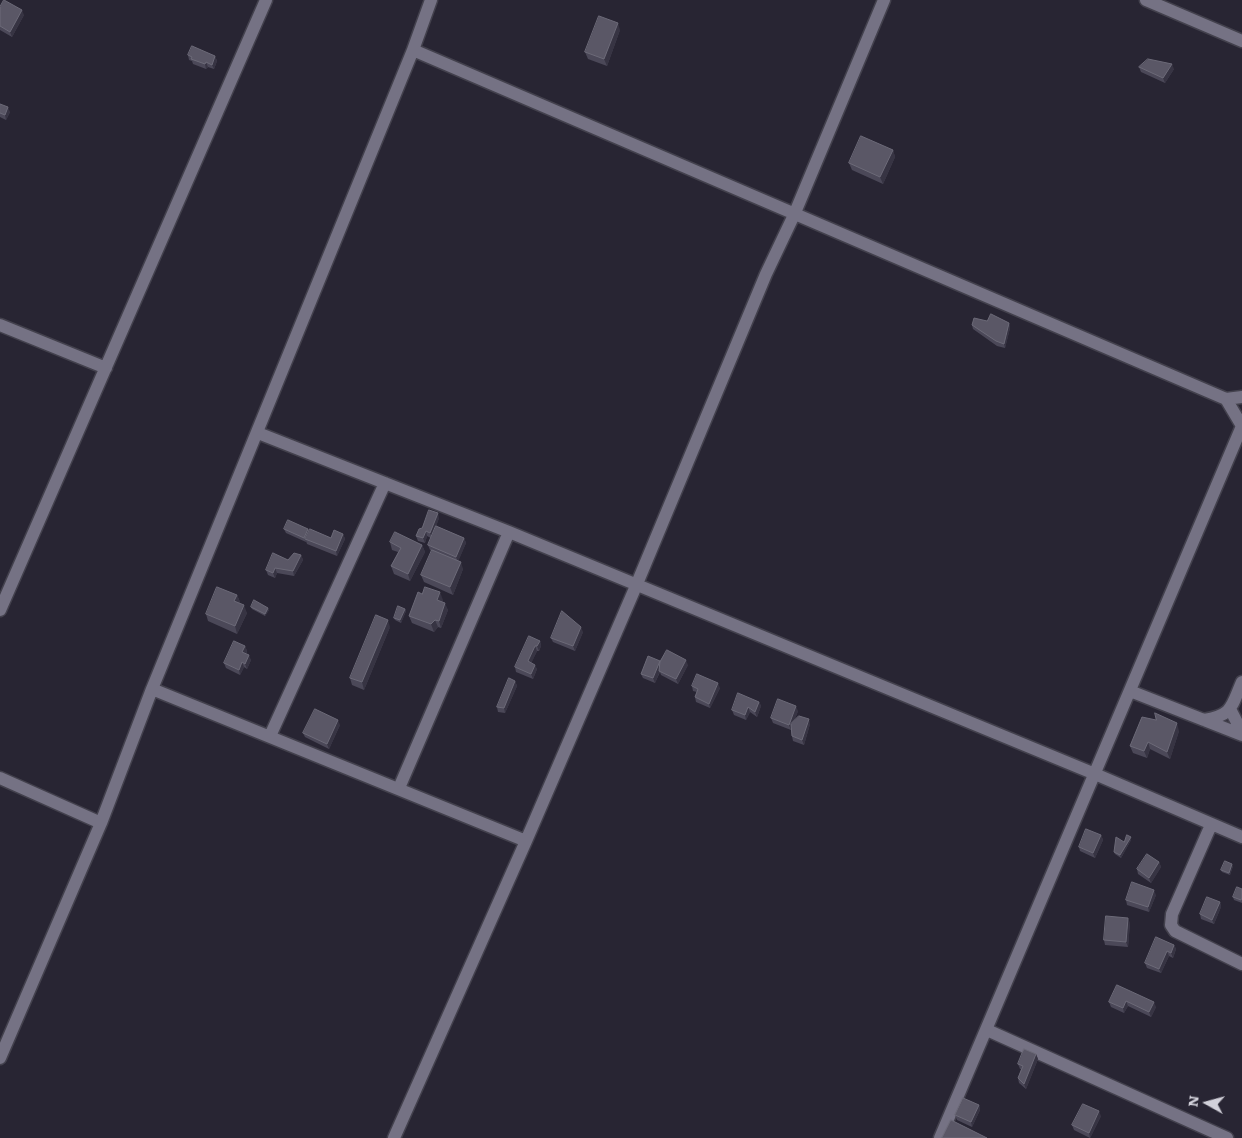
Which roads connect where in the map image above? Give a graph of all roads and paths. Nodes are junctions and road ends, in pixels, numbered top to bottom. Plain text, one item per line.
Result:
1 (266, 0) edge
2 (431, 0) edge
3 (884, 0) edge
4 (1146, 0) edge
5 (1242, 41) edge
6 (413, 50) junction
7 (794, 215) junction
8 (0, 325) edge
9 (106, 368) junction
10 (1242, 397) edge
11 (1226, 399) junction
12 (1242, 426) edge
13 (258, 433) junction
14 (385, 483) junction
15 (509, 532) junction
16 (636, 586) junction
17 (0, 610) edge
18 (1242, 682) edge
19 (152, 690) junction
20 (1130, 691) junction
21 (1230, 709) junction
22 (1204, 720) junction
23 (1242, 733) edge
24 (270, 736) junction
25 (1095, 774) junction
26 (0, 778) edge
27 (399, 788) junction
28 (101, 823) junction
29 (1211, 825) junction
30 (1242, 837) edge
31 (526, 841) junction
32 (1242, 964) edge
33 (987, 1030) junction
34 (0, 1058) edge
35 (394, 1138) edge
36 (940, 1138) edge
37 (1227, 1138) edge

1 - 9 street
2 - 6 street
3 - 7 street
4 - 5 street
6 - 7 street
6 - 13 street
7 - 11 street
7 - 16 street
8 - 9 street
9 - 17 street
10 - 11 street
11 - 12 street
12 - 20 street
13 - 14 street
13 - 19 street
14 - 15 street
14 - 24 street
15 - 16 street
15 - 27 street
16 - 25 street
16 - 31 street
18 - 21 street
19 - 24 street
19 - 28 street
20 - 22 street
20 - 25 street
21 - 22 street
21 - 23 street
22 - 23 street
24 - 27 street
25 - 29 street
25 - 33 street
26 - 28 street
27 - 31 street
28 - 34 street
29 - 30 street
29 - 32 street
31 - 35 street
33 - 36 street
33 - 37 street

